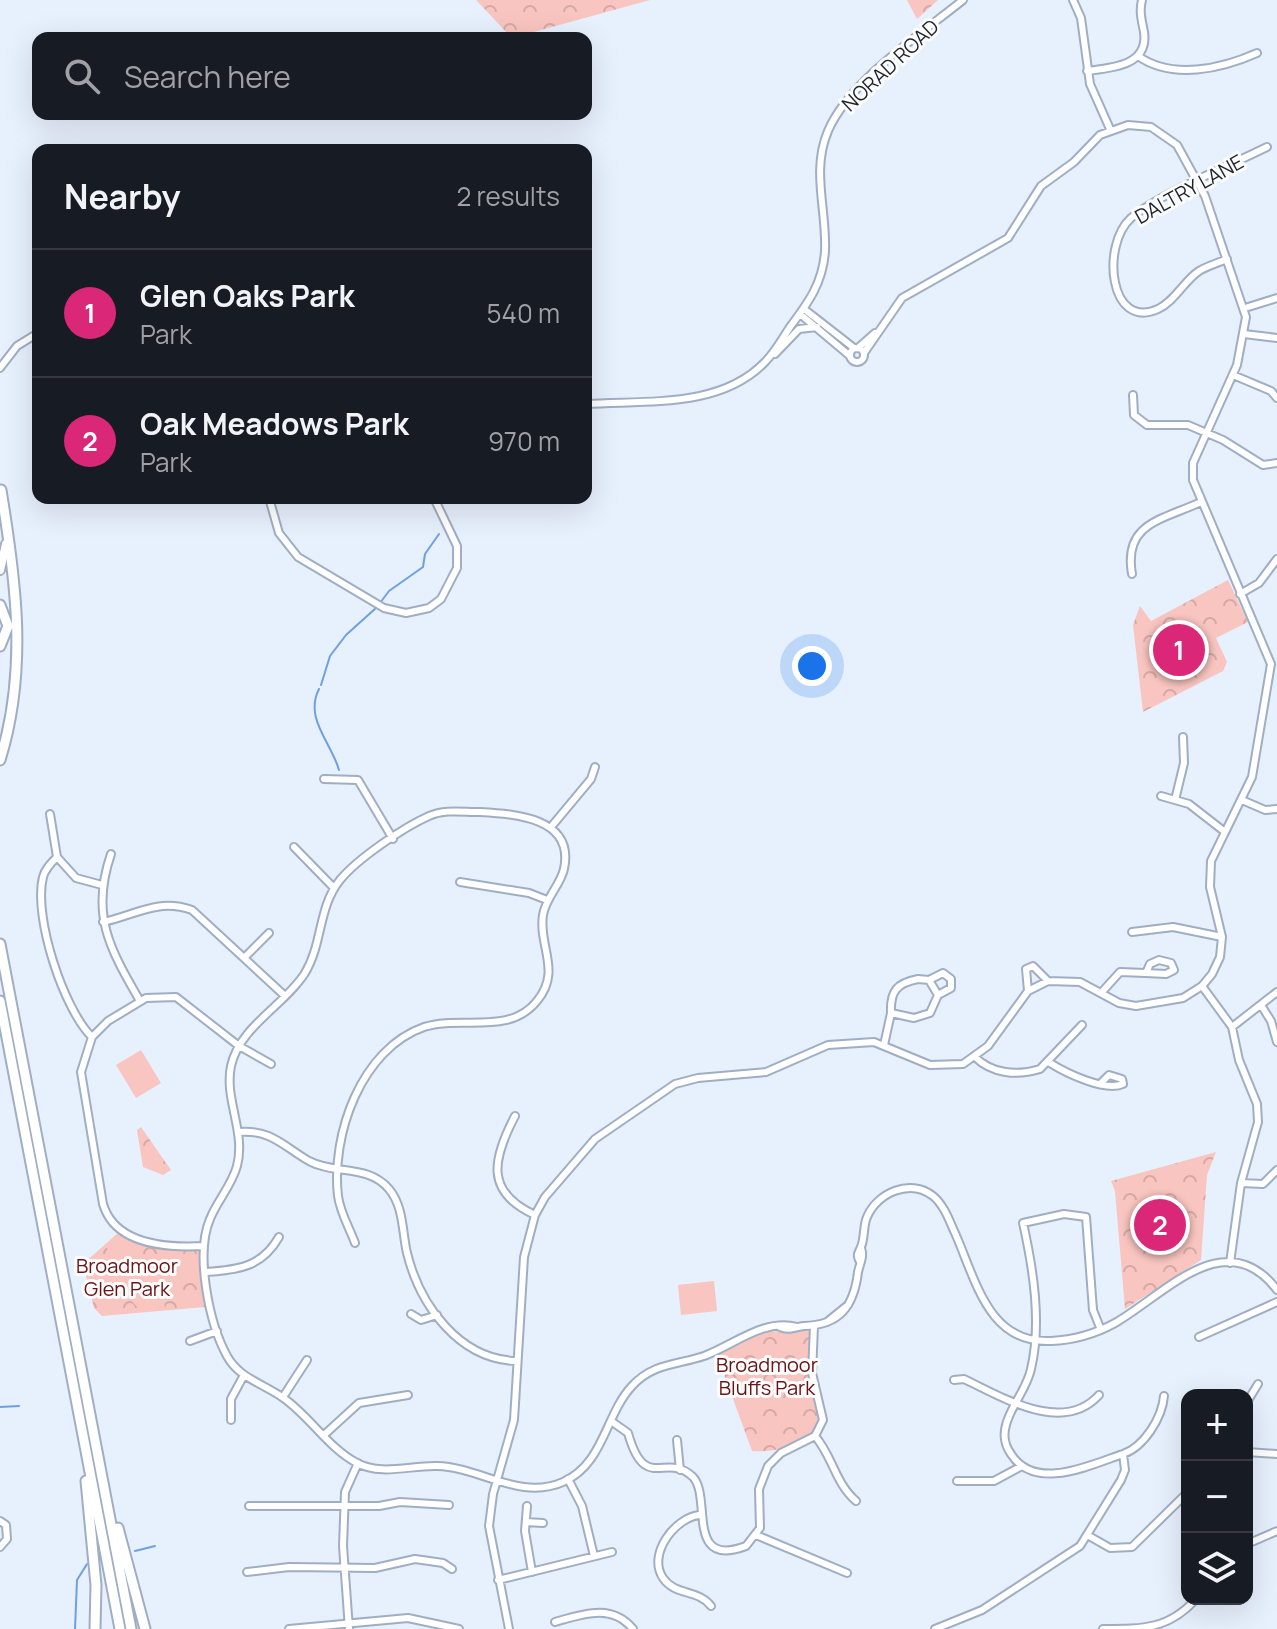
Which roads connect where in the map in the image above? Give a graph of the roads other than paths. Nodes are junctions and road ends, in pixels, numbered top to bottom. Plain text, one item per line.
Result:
1 (963, 0) edge
2 (1073, 0) edge
3 (1142, 0) edge
4 (1257, 53) dead end
5 (1138, 56) junction
6 (1087, 71) junction
7 (1110, 129) junction
8 (1267, 147) dead end
9 (1197, 182) junction
10 (1227, 259) junction
11 (1277, 298) edge
12 (1245, 308) junction
13 (802, 312) junction
14 (817, 327) junction
15 (875, 333) junction
16 (1244, 334) junction
17 (32, 337) edge
18 (1277, 338) edge
19 (856, 348) junction
20 (864, 353) junction
21 (850, 356) junction
22 (766, 361) junction
23 (0, 368) edge
24 (1233, 375) junction
25 (1133, 395) dead end
26 (1277, 398) edge
27 (592, 404) edge
28 (1206, 433) junction
29 (1277, 463) edge
30 (1, 485) edge
31 (1201, 502) junction
32 (271, 504) edge
33 (437, 504) edge
34 (1277, 559) edge
35 (0, 570) edge
36 (1132, 574) dead end
37 (1240, 594) junction
38 (0, 605) edge
39 (0, 646) edge
40 (1268, 692) junction
41 (1277, 695) edge
42 (1183, 737) dead end
43 (0, 760) edge
44 (595, 767) dead end
45 (324, 779) dead end
46 (1161, 796) dead end
47 (1175, 800) junction
48 (1242, 800) junction
49 (1277, 809) edge
50 (50, 814) dead end
51 (551, 827) junction
52 (1225, 832) junction
53 (393, 839) junction
54 (294, 847) dead end
55 (111, 854) dead end
56 (57, 857) junction
57 (460, 882) dead end
58 (102, 885) junction
59 (334, 888) junction
60 (547, 900) junction
61 (103, 922) junction
62 (1132, 932) dead end
63 (269, 933) dead end
64 (1222, 937) junction
65 (0, 944) edge
66 (245, 957) junction
67 (1146, 973) dead end
68 (929, 980) junction
69 (1048, 981) junction
70 (1202, 986) junction
71 (1028, 991) junction
72 (1277, 992) edge
73 (1101, 993) junction
74 (938, 995) junction
75 (285, 996) junction
76 (0, 1001) edge
77 (140, 1001) junction
78 (1261, 1005) junction
79 (891, 1013) junction
80 (1082, 1025) dead end
81 (1232, 1027) junction
82 (92, 1037) junction
83 (1277, 1042) edge
84 (884, 1045) junction
85 (239, 1046) junction
86 (975, 1057) junction
87 (1050, 1063) junction
88 (271, 1064) dead end
89 (1101, 1083) dead end
90 (515, 1116) dead end
91 (238, 1132) junction
92 (338, 1169) junction
93 (1277, 1170) edge
94 (1241, 1183) junction
95 (535, 1215) junction
96 (279, 1237) dead end
97 (355, 1243) dead end
98 (204, 1246) junction
99 (1230, 1263) junction
100 (206, 1272) junction
101 (1276, 1286) edge
102 (1277, 1302) edge
103 (411, 1314) dead end
104 (437, 1315) junction
105 (814, 1326) junction
106 (1101, 1330) junction
107 (217, 1331) junction
108 (1199, 1337) dead end
109 (190, 1341) dead end
110 (1034, 1341) junction
111 (307, 1360) dead end
112 (517, 1361) junction
113 (244, 1375) junction
114 (954, 1380) dead end
115 (1258, 1384) dead end
116 (1253, 1392) edge
117 (408, 1395) dead end
118 (1099, 1395) dead end
119 (1164, 1396) dead end
120 (283, 1397) junction
121 (1015, 1403) junction
122 (231, 1420) dead end
123 (611, 1421) junction
124 (82, 1429) junction
125 (324, 1435) junction
126 (815, 1436) junction
127 (677, 1440) dead end
128 (98, 1448) junction
129 (1253, 1452) edge
130 (1123, 1454) junction
131 (1277, 1454) edge
132 (358, 1463) junction
133 (1020, 1467) junction
134 (680, 1470) junction
135 (568, 1479) junction
136 (497, 1481) junction
137 (957, 1481) dead end
138 (1181, 1499) edge
139 (856, 1501) dead end
140 (449, 1505) dead end
141 (249, 1506) dead end
142 (345, 1506) junction
143 (527, 1506) dead end
144 (699, 1515) junction
145 (0, 1521) edge
146 (526, 1522) junction
147 (543, 1523) dead end
148 (1277, 1531) edge
149 (756, 1535) junction
150 (1089, 1536) junction
151 (1253, 1541) edge
152 (0, 1547) edge
153 (612, 1552) dead end
154 (594, 1556) junction
155 (344, 1569) junction
156 (452, 1569) dead end
157 (247, 1572) dead end
158 (532, 1572) junction
159 (847, 1573) dead end
160 (498, 1580) junction
161 (1191, 1605) edge
162 (711, 1606) dead end
163 (555, 1622) dead end
164 (349, 1627) edge
165 (319, 1628) edge
166 (95, 1629) edge
167 (120, 1629) edge
168 (131, 1629) edge
169 (145, 1629) edge
170 (289, 1629) edge
171 (459, 1629) edge
172 (509, 1629) edge
173 (633, 1629) edge
174 (935, 1629) edge
175 (1103, 1629) edge

1 - 13 street, NORAD ROAD
2 - 6 street
3 - 5 street
4 - 5 street
5 - 6 street
6 - 7 street
7 - 9 street
7 - 15 street
8 - 9 street, DALTRY LANE
9 - 10 street
9 - 10 street, DALTRY LANE
10 - 12 street
11 - 12 street
12 - 16 street
13 - 14 street
13 - 19 street
13 - 22 street, NORAD ROAD
14 - 21 street
14 - 22 street
15 - 19 street
15 - 20 street
16 - 18 street
16 - 24 street
17 - 23 street
19 - 20 street
19 - 21 street
20 - 21 street
22 - 27 street, NORAD ROAD
24 - 26 street
24 - 28 street
25 - 28 street
28 - 29 street
28 - 31 street
30 - 35 main road
30 - 43 highway
31 - 36 street
31 - 37 street
32 - 33 street
34 - 37 street
37 - 40 street
38 - 39 highway
40 - 41 street
40 - 48 street
42 - 47 street
44 - 51 street
45 - 53 street
46 - 47 street
47 - 52 street
48 - 49 street
48 - 52 street
50 - 56 street
51 - 53 street
51 - 60 street
52 - 64 street
53 - 59 street
54 - 59 street
55 - 58 street
56 - 58 street
56 - 82 street
57 - 60 street
58 - 61 street
59 - 75 street
60 - 92 street
61 - 66 street
61 - 77 street
62 - 64 street
63 - 66 street
64 - 70 street
65 - 128 highway
66 - 75 street
67 - 73 street
68 - 74 street
68 - 74 street
68 - 79 street
69 - 71 street
69 - 71 street
69 - 73 street
70 - 73 street
70 - 81 street
71 - 86 street
72 - 78 street
74 - 79 street
75 - 85 street
76 - 124 highway
77 - 82 street
77 - 85 street
78 - 81 street
78 - 83 street
79 - 84 street
80 - 87 street
81 - 94 street
82 - 98 street
84 - 86 street
84 - 95 street
85 - 88 street
85 - 91 street
86 - 87 street
87 - 89 street
90 - 95 street
91 - 92 street
91 - 98 street
92 - 97 street
92 - 104 street
93 - 94 street
94 - 99 street
95 - 112 street
96 - 100 street
98 - 100 street
99 - 101 street
99 - 106 street
100 - 107 street
102 - 108 street
103 - 104 street
104 - 112 street
105 - 110 street
105 - 123 street
105 - 126 street
106 - 110 street
106 - 110 street
107 - 109 street
107 - 113 street
110 - 121 street
111 - 120 street
112 - 136 street
113 - 120 street
113 - 122 street
114 - 121 street
115 - 116 street
117 - 125 street
118 - 121 street
119 - 130 street
120 - 125 street
121 - 133 street
123 - 134 street
123 - 135 street
124 - 166 highway
124 - 167 highway
125 - 132 street
126 - 139 street
126 - 149 street
127 - 134 street
128 - 168 highway
128 - 169 highway
129 - 131 street
130 - 133 street
130 - 150 street
132 - 136 street
132 - 142 street
133 - 137 street
134 - 144 street
135 - 136 street
135 - 154 street
136 - 160 street
138 - 150 street
140 - 142 street
141 - 142 street
142 - 155 street
143 - 146 street
144 - 149 street
144 - 162 street
145 - 152 street
146 - 147 street
146 - 158 street
148 - 151 street
149 - 159 street
150 - 174 street
153 - 154 street
154 - 158 street
155 - 156 street
155 - 157 street
155 - 164 street
158 - 160 street
160 - 172 street
161 - 175 street
163 - 173 street
164 - 165 street
164 - 171 street
165 - 170 street

